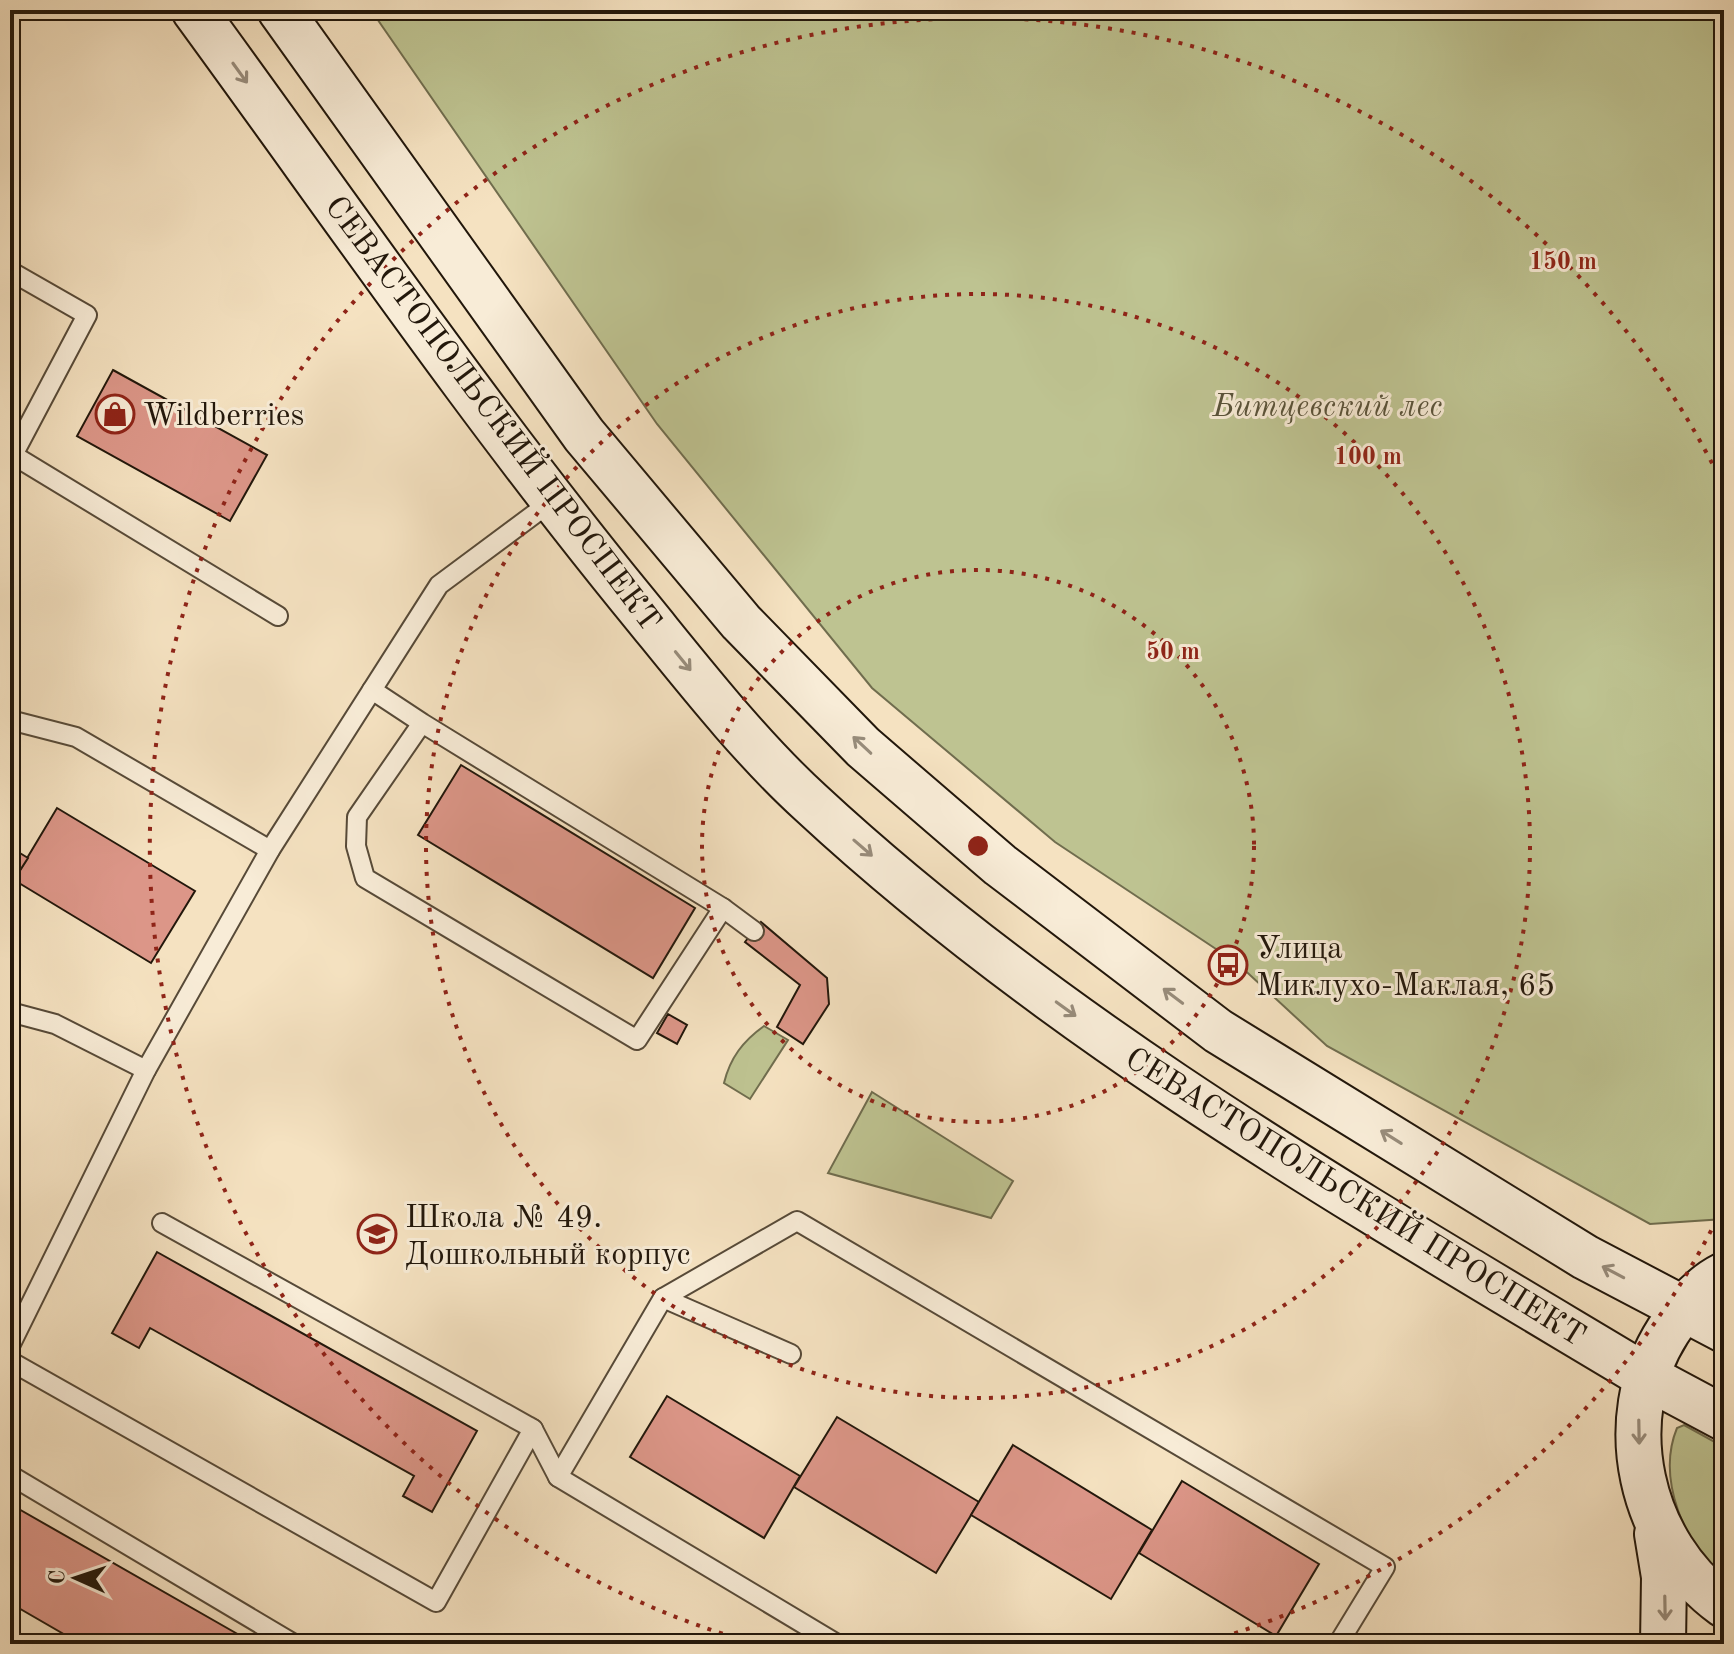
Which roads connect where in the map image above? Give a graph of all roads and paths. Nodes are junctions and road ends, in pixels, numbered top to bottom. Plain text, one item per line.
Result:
1 (194, 10) edge
2 (280, 10) edge
3 (10, 271) edge
4 (552, 501) junction
5 (278, 616) dead end
6 (372, 690) junction
7 (10, 720) edge
8 (422, 723) junction
9 (270, 850) junction
10 (723, 908) junction
11 (754, 931) dead end
12 (10, 1012) edge
13 (146, 1070) junction
14 (162, 1223) dead end
15 (1724, 1275) edge
16 (663, 1298) junction
17 (1682, 1308) junction
18 (1724, 1330) edge
19 (10, 1346) edge
20 (791, 1354) dead end
21 (10, 1361) edge
22 (1647, 1377) junction
23 (1724, 1418) edge
24 (533, 1429) junction
25 (10, 1475) edge
26 (558, 1477) junction
27 (1653, 1516) junction
28 (1724, 1605) edge
29 (294, 1644) edge
30 (837, 1644) edge
31 (1338, 1644) edge
32 (1663, 1644) edge

1 -> 4 main road, СЕВАСТОПОЛЬСКИЙ ПРОСПЕКТ
17 -> 2 main road, СЕВАСТОПОЛЬСКИЙ ПРОСПЕКТ
3 - 5 lane
4 - 6 lane
4 -> 22 main road, СЕВАСТОПОЛЬСКИЙ ПРОСПЕКТ
6 - 8 lane
6 - 9 lane
7 - 9 lane
8 - 10 lane
8 - 10 lane
9 - 13 lane
10 - 11 lane
12 - 13 lane
13 - 19 lane
14 - 24 lane
15 - 17 main road
16 - 20 lane
16 - 26 lane
16 - 31 lane
17 - 18 main road, СЕВАСТОПОЛЬСКИЙ ПРОСПЕКТ
17 - 22 main road
21 - 24 lane
22 - 23 main road, СЕВАСТОПОЛЬСКИЙ ПРОСПЕКТ
22 -> 27 main road
24 - 26 lane
25 - 29 lane
26 - 30 lane
27 - 28 main road
27 -> 32 main road

